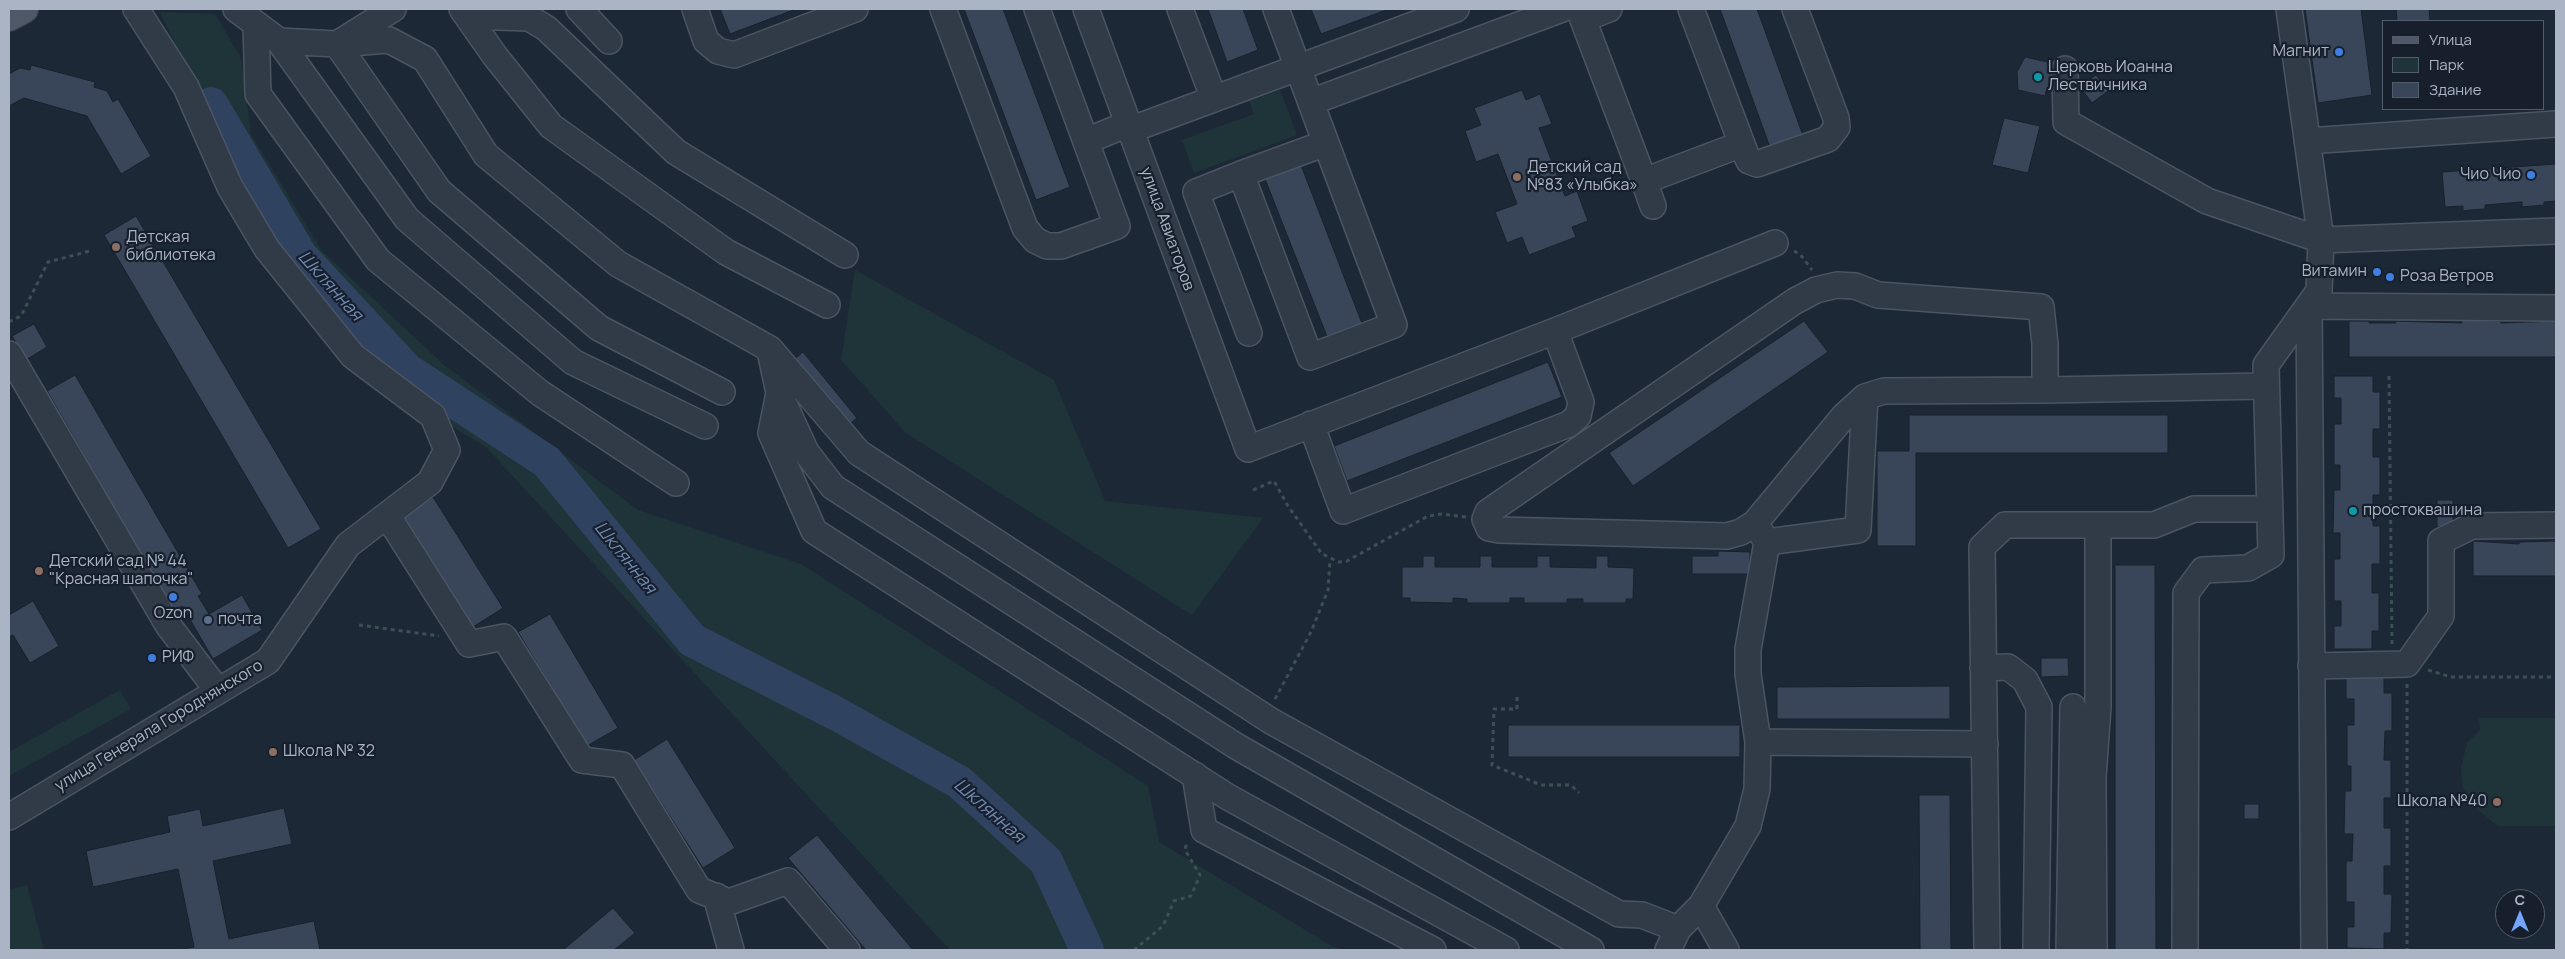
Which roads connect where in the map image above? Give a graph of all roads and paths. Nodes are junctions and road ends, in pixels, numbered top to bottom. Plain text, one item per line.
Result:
1 (24, 9) edge
2 (136, 9) edge
3 (236, 9) edge
4 (393, 9) edge
5 (580, 9) edge
6 (694, 9) edge
7 (855, 9) edge
8 (943, 9) edge
9 (1037, 9) edge
10 (1086, 9) edge
11 (1180, 9) edge
12 (1276, 9) edge
13 (1456, 9) edge
14 (1609, 9) edge
15 (1691, 9) edge
16 (1795, 9) edge
17 (2289, 9) edge
18 (464, 12) edge
19 (1575, 12) edge
20 (517, 13) edge
21 (9, 17) edge
22 (256, 24) junction
23 (279, 41) junction
24 (609, 41) dead end
25 (337, 44) junction
26 (1298, 68) junction
27 (2065, 69) dead end
28 (1214, 99) junction
29 (1311, 102) junction
30 (2556, 124) edge
31 (1129, 127) junction
32 (1086, 140) junction
33 (2307, 142) junction
34 (1326, 143) junction
35 (1742, 144) junction
36 (1241, 174) junction
37 (1644, 181) junction
38 (1653, 206) dead end
39 (2556, 231) edge
40 (2321, 240) junction
41 (1775, 243) joint
42 (90, 251) dead end
43 (845, 255) dead end
44 (1824, 288) junction
45 (827, 305) dead end
46 (2309, 306) junction
47 (2556, 308) edge
48 (9, 322) edge
49 (1555, 331) junction
50 (1249, 333) dead end
51 (770, 349) junction
52 (9, 354) edge
53 (2389, 376) dead end
54 (2266, 386) junction
55 (2045, 390) junction
56 (722, 392) dead end
57 (779, 394) junction
58 (1865, 398) junction
59 (1311, 424) junction
60 (705, 426) dead end
61 (676, 483) dead end
62 (2270, 510) junction
63 (387, 515) junction
64 (2098, 525) junction
65 (2556, 525) edge
66 (1761, 533) junction
67 (359, 624) dead end
68 (467, 640) junction
69 (2400, 664) junction
70 (2311, 666) junction
71 (1984, 668) junction
72 (2556, 677) edge
73 (218, 691) junction
74 (1517, 697) dead end
75 (2039, 707) junction
76 (2086, 707) junction
77 (1758, 742) junction
78 (1984, 744) junction
79 (1195, 775) junction
80 (1579, 792) dead end
81 (9, 817) edge
82 (716, 896) junction
83 (1701, 906) junction
84 (1673, 940) edge
85 (731, 950) edge
86 (846, 950) edge
87 (1433, 950) edge
88 (1506, 950) edge
89 (1591, 950) edge
90 (1726, 950) edge
91 (1987, 950) edge
92 (2036, 950) edge
93 (2069, 950) edge
94 (2094, 950) edge
95 (2185, 950) edge
96 (2314, 950) edge
97 (2407, 950) edge

1 - 21 main road
2 - 63 street, улица Генерала Городнянского
3 - 22 street
4 - 25 street
5 - 24 street
6 - 7 street
8 - 32 street
9 - 32 street
10 - 31 street, улица Авиаторов
11 - 28 street
12 - 26 street
13 - 26 street
14 - 19 street
15 - 35 street
16 - 35 street
17 - 33 street
18 - 20 street
18 - 45 street
19 - 29 street
19 - 37 street
20 - 43 street
22 - 23 street
22 - 61 street
23 - 25 street
23 - 60 street
25 - 51 street
25 - 56 street
26 - 28 street
26 - 29 street
27 - 40 street
28 - 31 street
29 - 34 street
30 - 33 street
31 - 32 street
31 - 59 street, улица Авиаторов
33 - 40 street
34 - 36 street
34 - 36 street
35 - 37 street
36 - 50 street
37 - 38 street
39 - 40 street
40 - 46 street
41 - 44 path
41 - 49 street
42 - 48 path
44 - 55 street
44 - 66 street
46 - 47 street
46 - 54 street
46 - 70 street
49 - 59 street
49 - 59 street
51 - 57 street
51 - 84 street
52 - 73 street
53 - 69 path
54 - 55 street
54 - 62 street
55 - 58 street
57 - 79 street
57 - 89 street
58 - 66 street
58 - 66 street
62 - 64 street
62 - 95 street
63 - 68 street
63 - 73 street, улица Генерала Городнянского
64 - 71 street
64 - 76 street
65 - 69 street
66 - 77 street
67 - 68 path
68 - 82 street
69 - 70 street
69 - 72 path
69 - 97 path
70 - 96 street
71 - 75 street
71 - 78 street
73 - 81 street, улица Генерала Городнянского
74 - 80 path
75 - 76 street
75 - 92 street
76 - 93 street
76 - 94 street
77 - 78 street
77 - 83 street
78 - 91 street
79 - 87 street
79 - 88 street
82 - 85 street
82 - 86 street
83 - 84 street
83 - 90 street

